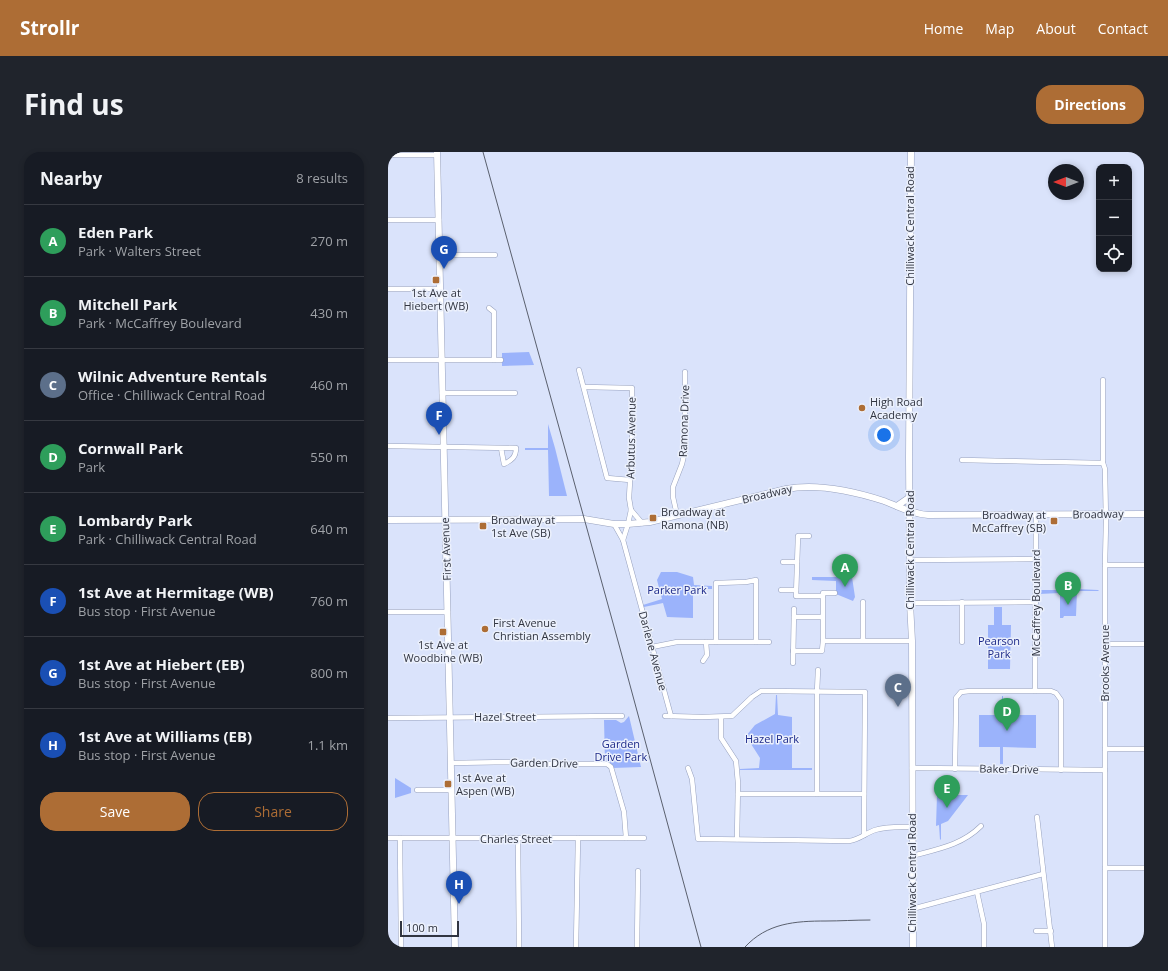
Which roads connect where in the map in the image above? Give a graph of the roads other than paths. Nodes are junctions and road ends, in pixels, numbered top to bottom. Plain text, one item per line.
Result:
1 (911, 152) edge
2 (437, 154) edge
3 (388, 155) edge
4 (388, 220) edge
5 (439, 220) junction
6 (440, 255) junction
7 (495, 255) dead end
8 (388, 289) edge
9 (440, 289) junction
10 (488, 308) dead end
11 (388, 360) edge
12 (442, 360) junction
13 (494, 360) junction
14 (501, 360) dead end
15 (579, 370) dead end
16 (685, 372) dead end
17 (1103, 380) dead end
18 (584, 386) junction
19 (442, 393) junction
20 (515, 393) dead end
21 (388, 446) edge
22 (444, 447) junction
23 (501, 448) dead end
24 (962, 460) dead end
25 (1103, 463) junction
26 (630, 480) junction
27 (910, 497) junction
28 (897, 506) junction
29 (631, 510) junction
30 (910, 511) junction
31 (1106, 514) junction
32 (1144, 514) edge
33 (1036, 515) junction
34 (677, 516) junction
35 (388, 520) edge
36 (445, 520) junction
37 (642, 523) junction
38 (614, 524) junction
39 (628, 524) junction
40 (809, 536) dead end
41 (623, 540) junction
42 (1036, 559) junction
43 (910, 560) junction
44 (783, 562) dead end
45 (797, 562) junction
46 (1105, 565) junction
47 (1144, 565) edge
48 (781, 590) dead end
49 (796, 590) junction
50 (835, 593) dead end
51 (823, 596) junction
52 (863, 602) dead end
53 (962, 602) junction
54 (1036, 602) junction
55 (910, 603) junction
56 (794, 609) dead end
57 (388, 612) edge
58 (448, 612) junction
59 (794, 617) junction
60 (822, 617) junction
61 (862, 640) junction
62 (823, 641) junction
63 (912, 641) junction
64 (706, 642) junction
65 (716, 642) junction
66 (756, 642) junction
67 (769, 642) dead end
68 (962, 642) dead end
69 (1105, 644) junction
70 (1144, 644) edge
71 (652, 647) junction
72 (793, 651) junction
73 (703, 661) dead end
74 (793, 663) dead end
75 (818, 670) dead end
76 (1035, 691) junction
77 (817, 692) junction
78 (622, 716) dead end
79 (665, 716) dead end
80 (671, 716) junction
81 (721, 717) junction
82 (388, 718) edge
83 (449, 718) junction
84 (1105, 749) junction
85 (1144, 749) edge
86 (451, 763) junction
87 (688, 768) dead end
88 (912, 768) junction
89 (955, 769) junction
90 (1061, 770) junction
91 (1105, 770) junction
92 (417, 790) dead end
93 (451, 790) junction
94 (738, 794) junction
95 (816, 794) junction
96 (864, 794) junction
97 (1037, 817) dead end
98 (981, 826) dead end
99 (912, 827) junction
100 (864, 835) junction
101 (388, 838) edge
102 (400, 838) junction
103 (578, 838) junction
104 (626, 838) junction
105 (644, 838) dead end
106 (452, 839) junction
107 (518, 839) junction
108 (737, 839) junction
109 (912, 856) junction
110 (1105, 868) junction
111 (1144, 868) edge
112 (638, 871) dead end
113 (1043, 874) junction
114 (977, 892) junction
115 (912, 909) junction
116 (1036, 931) dead end
117 (1051, 932) junction
118 (401, 947) edge
119 (455, 947) edge
120 (519, 947) edge
121 (576, 947) edge
122 (637, 947) edge
123 (913, 947) edge
124 (984, 947) edge
125 (1052, 947) edge
126 (1105, 947) edge

1 - 27 street, Chilliwack Central Road
2 - 3 street
2 - 5 street, First Avenue
4 - 5 street
5 - 6 street, First Avenue
6 - 7 street
6 - 9 street, First Avenue
8 - 9 street
9 - 12 street, First Avenue
10 - 13 street
11 - 12 street
12 - 13 street
12 - 19 street, First Avenue
13 - 14 street
15 - 18 street
16 - 34 street, Ramona Drive
17 - 25 street, Brooks Avenue
18 - 26 street
18 - 26 street, Arbutus Avenue
19 - 20 street
19 - 22 street, First Avenue
21 - 22 street
22 - 23 street
22 - 36 street, First Avenue
24 - 25 street
25 - 31 street, Brooks Avenue
26 - 29 street, Arbutus Avenue
27 - 28 street
27 - 30 street, Chilliwack Central Road
28 - 30 street, Broadway
28 - 34 street, Broadway
29 - 37 street
29 - 39 street, Arbutus Avenue
30 - 33 street, Broadway
30 - 43 street, Chilliwack Central Road
31 - 32 street, Broadway
31 - 33 street, Broadway
31 - 46 street, Brooks Avenue
33 - 42 street, McCaffrey Boulevard
34 - 37 street, Broadway
35 - 36 street, Broadway
36 - 38 street, Broadway
36 - 58 street, First Avenue
37 - 39 street, Broadway
38 - 39 street, Broadway
38 - 41 street, Darlene Avenue
39 - 41 street
40 - 45 street
41 - 71 street, Darlene Avenue
42 - 43 street
42 - 54 street, McCaffrey Boulevard
43 - 55 street, Chilliwack Central Road
44 - 45 street
45 - 49 street
46 - 47 street
46 - 69 street, Brooks Avenue
48 - 49 street
49 - 51 street
50 - 51 street
51 - 60 street
52 - 61 street
53 - 54 street
53 - 55 street
53 - 68 street
54 - 76 street, McCaffrey Boulevard
55 - 63 street, Chilliwack Central Road
56 - 59 street
57 - 58 street
58 - 83 street, First Avenue
59 - 60 street
59 - 72 street
60 - 62 street
61 - 62 street
61 - 63 street
62 - 72 street
63 - 88 street, Chilliwack Central Road
64 - 65 street
64 - 71 street
64 - 73 street
65 - 66 street
65 - 66 street
66 - 67 street
69 - 70 street
69 - 84 street, Brooks Avenue
71 - 80 street, Darlene Avenue
72 - 74 street
75 - 77 street
76 - 89 street
76 - 90 street
77 - 81 street
77 - 95 street
77 - 96 street
78 - 83 street, Hazel Street
79 - 80 street
80 - 81 street
81 - 94 street
82 - 83 street, Hazel Street
83 - 86 street, First Avenue
84 - 85 street
84 - 91 street, Brooks Avenue
86 - 93 street, First Avenue
86 - 104 street, Garden Drive
87 - 108 street
88 - 89 street, Baker Drive
88 - 99 street, Chilliwack Central Road
89 - 90 street, Baker Drive
90 - 91 street, Baker Drive
91 - 110 street, Brooks Avenue
92 - 93 street
93 - 106 street, First Avenue
94 - 95 street
94 - 108 street
95 - 96 street
96 - 100 street
97 - 113 street
98 - 109 street
99 - 100 street
99 - 109 street, Chilliwack Central Road
100 - 108 street
101 - 102 street, Charles Street
102 - 106 street, Charles Street
102 - 118 street
103 - 104 street, Charles Street
103 - 107 street, Charles Street
103 - 121 street
104 - 105 street, Charles Street
106 - 107 street, Charles Street
106 - 119 street, First Avenue
107 - 120 street
109 - 115 street, Chilliwack Central Road
110 - 111 street
110 - 126 street, Brooks Avenue
112 - 122 street
113 - 114 street
113 - 117 street
114 - 115 street
114 - 124 street
115 - 123 street, Chilliwack Central Road
116 - 117 street
117 - 125 street

